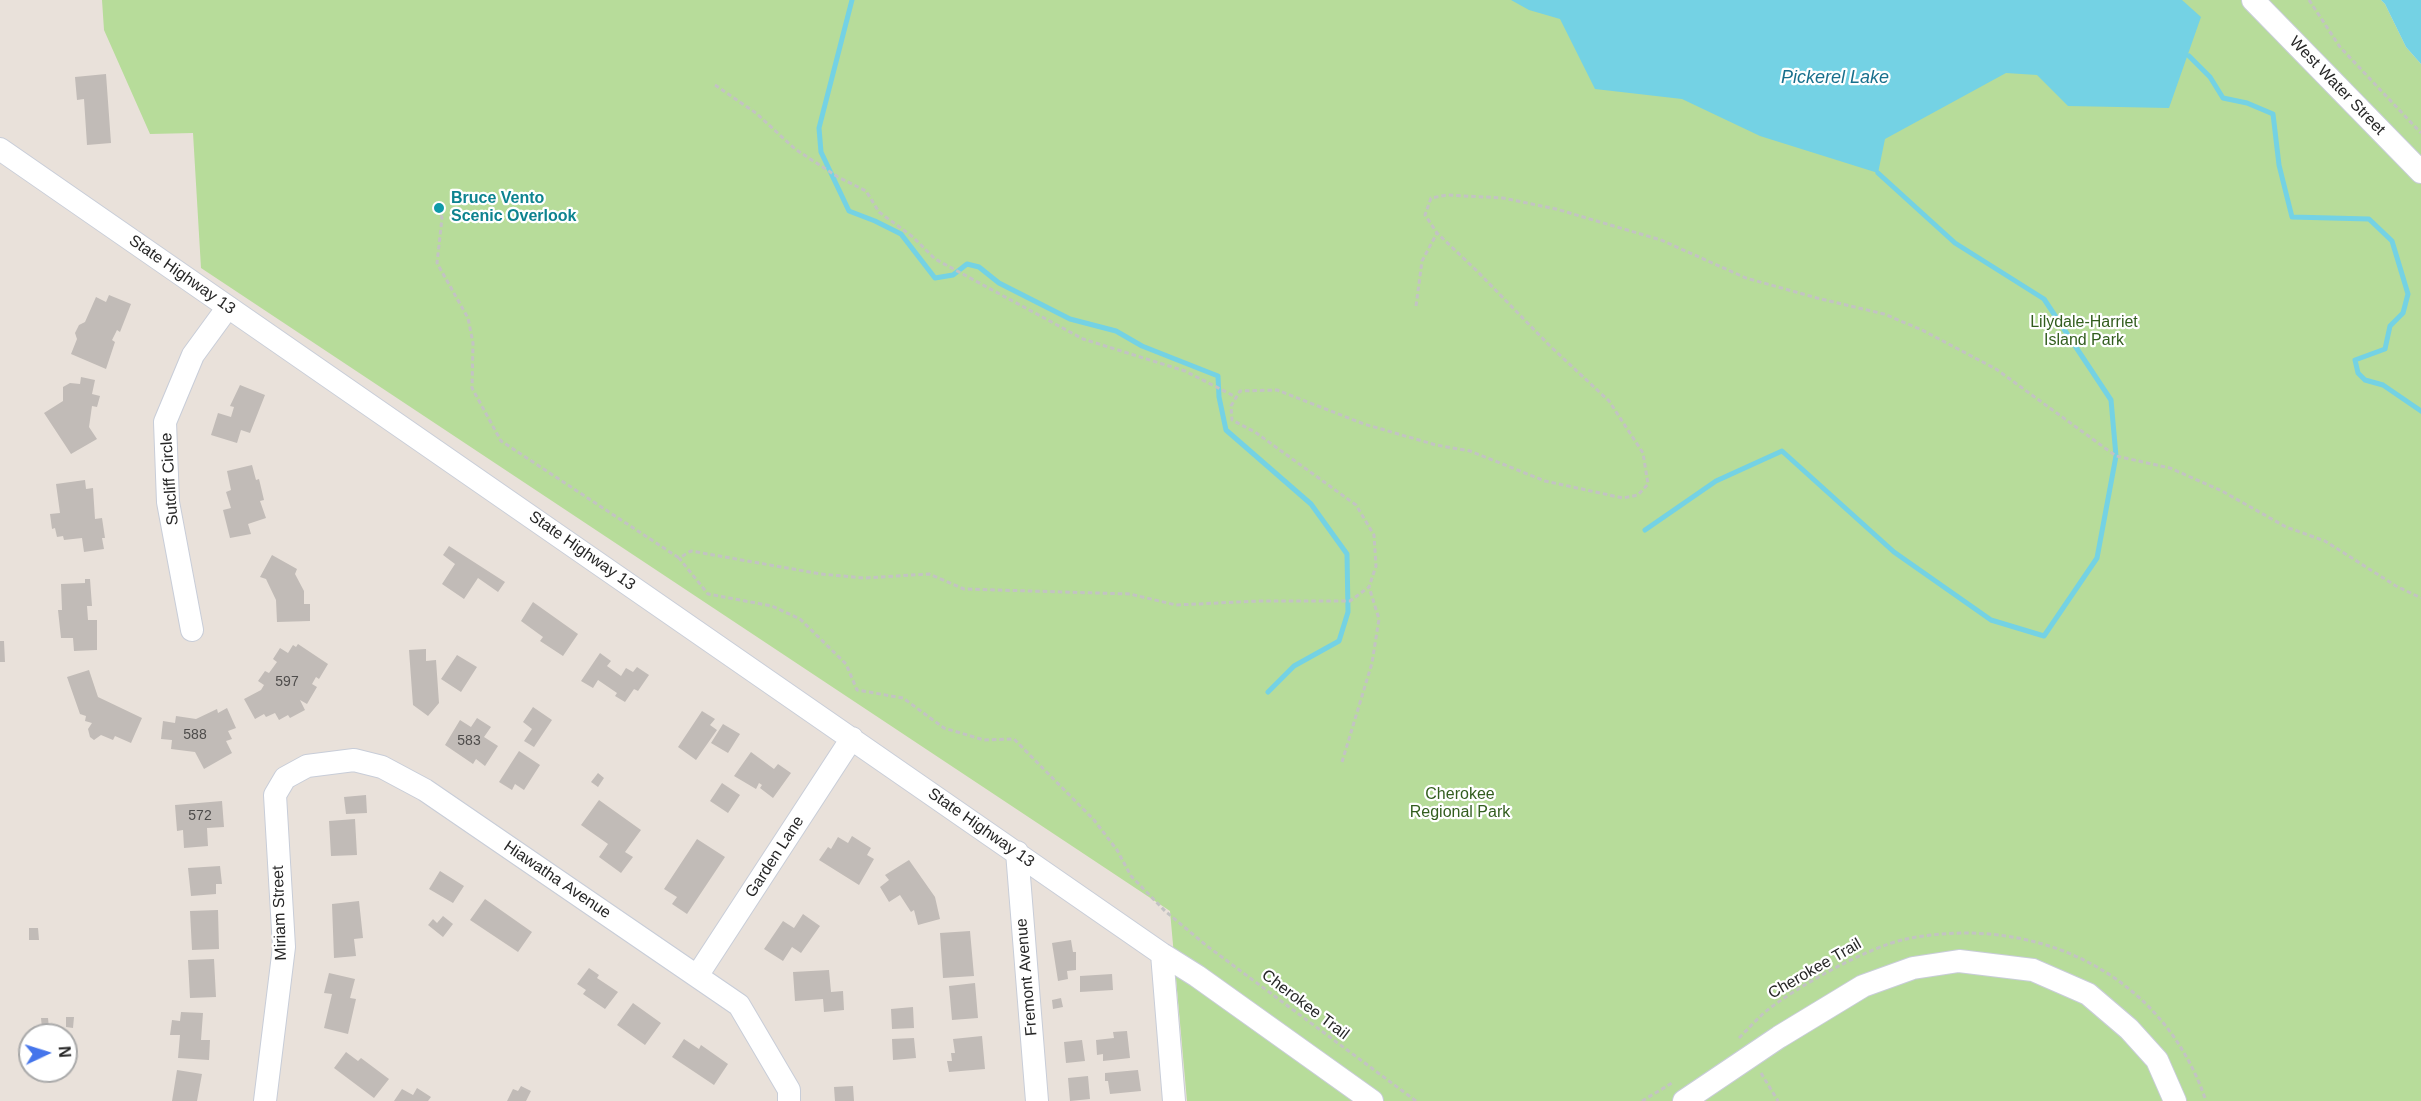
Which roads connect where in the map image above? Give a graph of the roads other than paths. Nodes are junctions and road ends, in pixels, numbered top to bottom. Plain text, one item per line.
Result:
1 (2253, 0) edge
2 (0, 149) edge
3 (2421, 172) edge
4 (228, 307) junction
5 (192, 630) dead end
6 (852, 738) junction
7 (275, 795) joint
8 (1017, 852) junction
9 (1162, 954) junction
10 (698, 976) junction
11 (272, 1098) edge
12 (789, 1101) edge
13 (1037, 1101) edge
14 (1173, 1101) edge
15 (1372, 1101) edge
16 (1684, 1101) edge
17 (2175, 1101) edge

1 - 3 street, West Water Street
2 - 4 street, State Highway 13
4 - 5 street, Sutcliff Circle
4 - 6 street, State Highway 13
6 - 8 street, State Highway 13
6 - 10 street, Garden Lane
7 - 10 street, Hiawatha Avenue
7 - 11 street, Miriam Street
8 - 9 street, State Highway 13
8 - 13 street, Fremont Avenue
9 - 14 street
9 - 15 street, State Highway 13
10 - 12 street, Hiawatha Avenue
16 - 17 street

